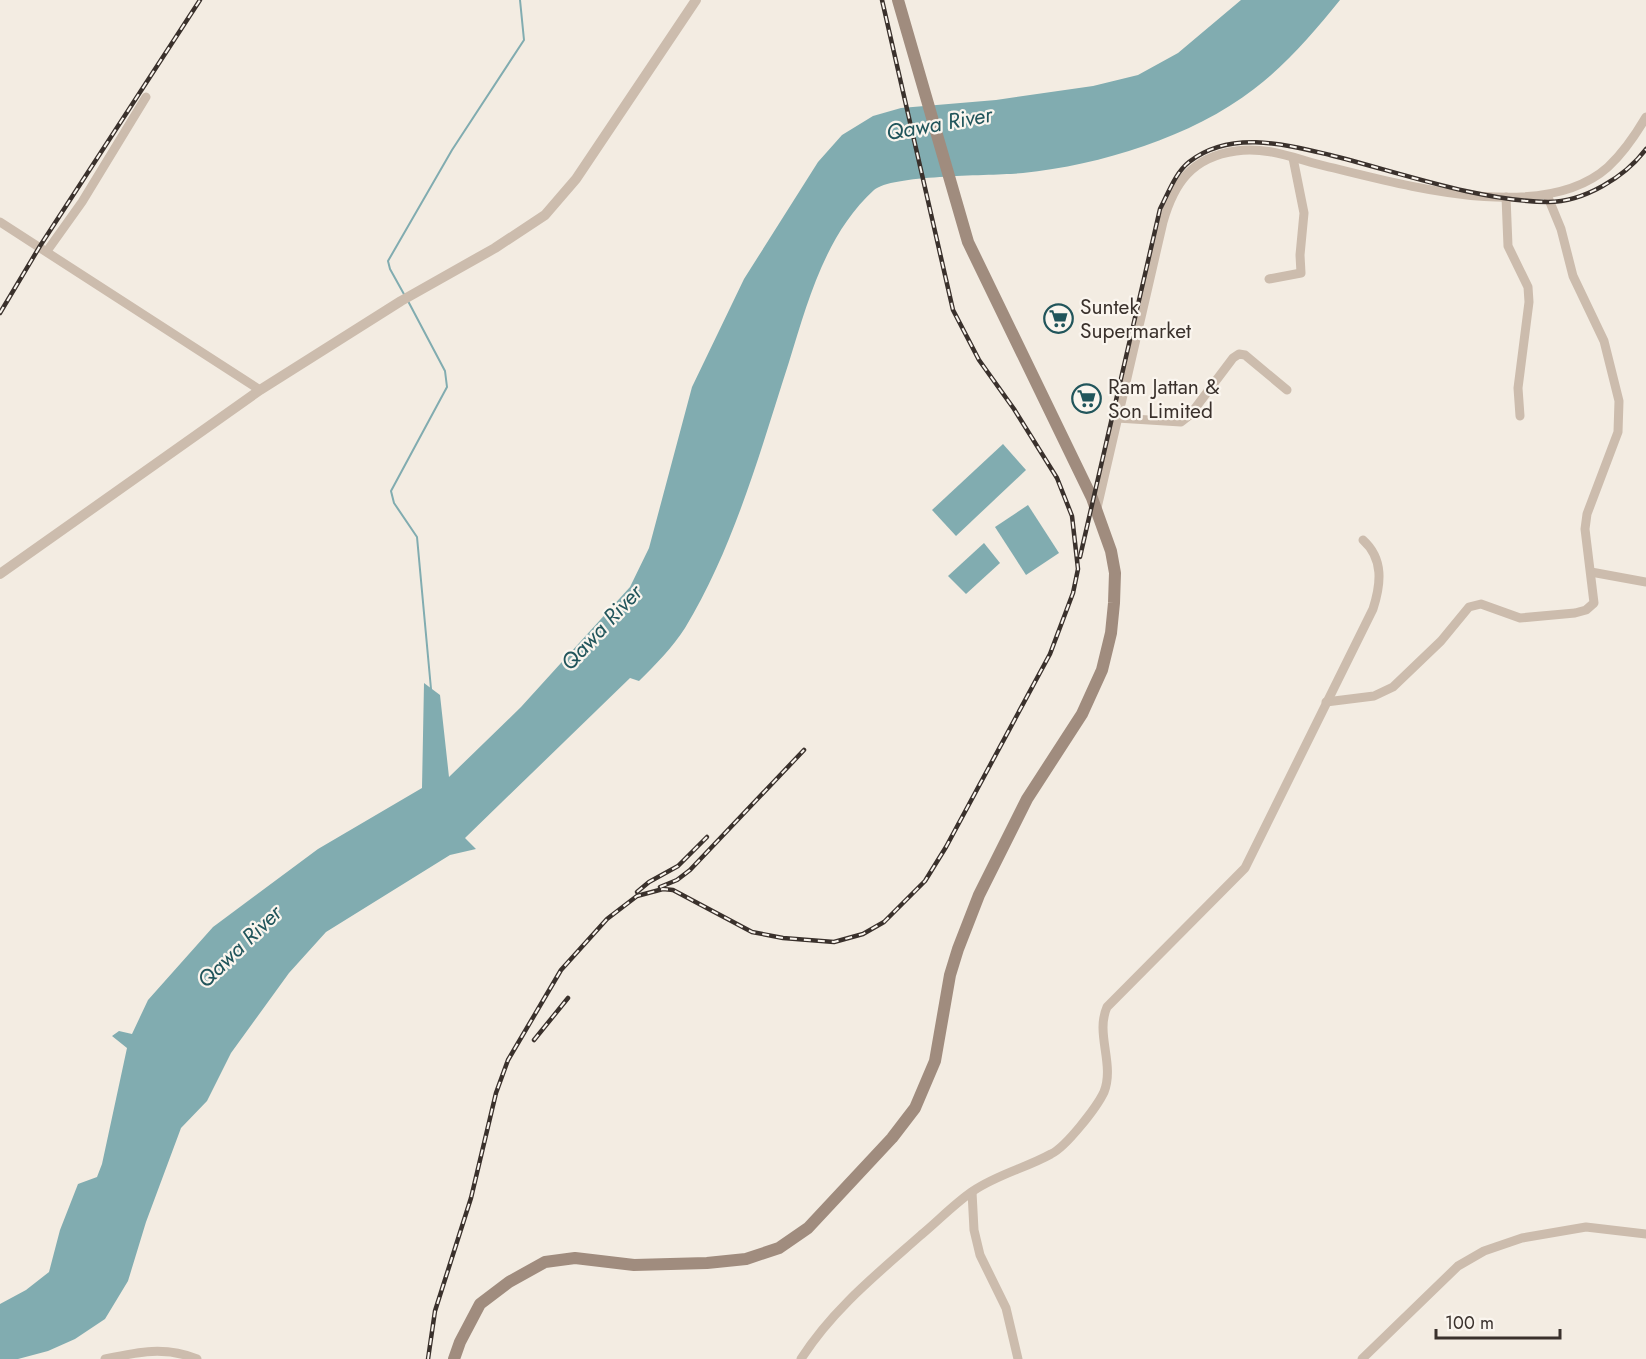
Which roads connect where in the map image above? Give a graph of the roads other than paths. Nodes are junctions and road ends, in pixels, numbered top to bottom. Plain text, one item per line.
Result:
1 (696, 0) edge
2 (898, 0) edge
3 (146, 97) dead end
4 (1646, 117) edge
5 (1293, 158) junction
6 (1547, 195) junction
7 (1506, 197) junction
8 (0, 222) edge
9 (47, 251) junction
10 (1269, 279) dead end
11 (260, 390) junction
12 (1287, 390) dead end
13 (1520, 416) dead end
14 (1117, 418) junction
15 (1097, 508) junction
16 (1363, 540) dead end
17 (1592, 573) junction
18 (0, 574) edge
19 (1646, 582) edge
20 (1326, 702) junction
21 (972, 1192) junction
22 (1646, 1234) edge
23 (105, 1359) edge
24 (197, 1359) edge
25 (454, 1359) edge
26 (801, 1359) edge
27 (1018, 1359) edge
28 (1362, 1359) edge

1 - 11 street
2 - 15 main road
3 - 9 street
4 - 6 street
5 - 7 street
5 - 10 street
5 - 14 street
6 - 7 street
6 - 17 street
7 - 13 street
8 - 9 street
9 - 11 street
11 - 18 street
12 - 14 street
14 - 15 street
15 - 25 main road
16 - 20 street
17 - 19 street
17 - 20 street
20 - 21 street
21 - 26 street
21 - 27 street
22 - 28 street
23 - 24 street

